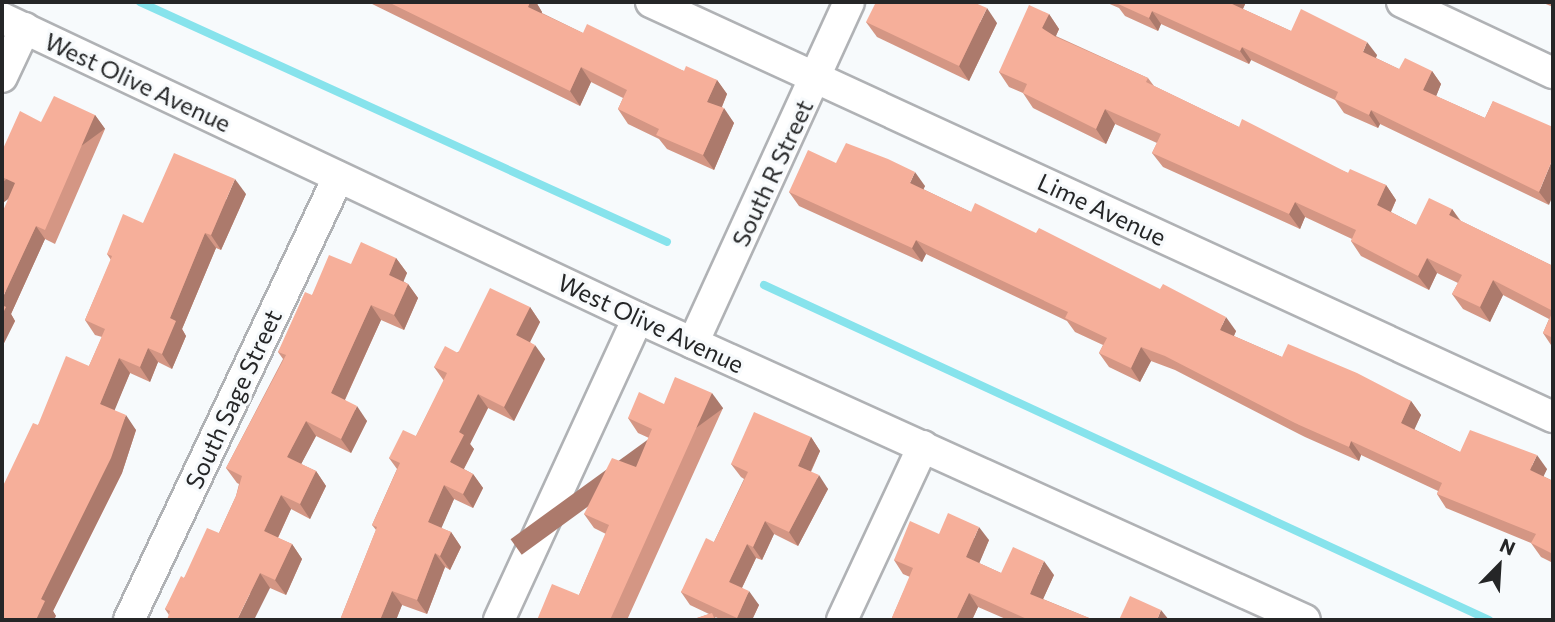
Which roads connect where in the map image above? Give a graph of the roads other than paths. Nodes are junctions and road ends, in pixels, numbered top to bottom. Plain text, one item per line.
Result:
1 (651, 2) edge
2 (849, 2) edge
3 (1402, 2) edge
4 (13, 23) edge
5 (1553, 73) edge
6 (2, 77) edge
7 (816, 77) junction
8 (338, 177) junction
9 (638, 318) junction
10 (693, 343) junction
11 (1553, 417) edge
12 (923, 446) junction
13 (129, 620) edge
14 (499, 620) edge
15 (842, 620) edge
16 (1305, 620) edge

1 - 7 street, Lime Avenue
2 - 7 street, South R Street
3 - 5 street
4 - 6 street
4 - 8 street, West Olive Avenue
7 - 10 street, South R Street
7 - 11 street, Lime Avenue
8 - 9 street, West Olive Avenue
8 - 13 street, South Sage Street
9 - 10 street, West Olive Avenue
9 - 14 street
10 - 12 street, West Olive Avenue
12 - 15 street
12 - 16 street, West Olive Avenue

